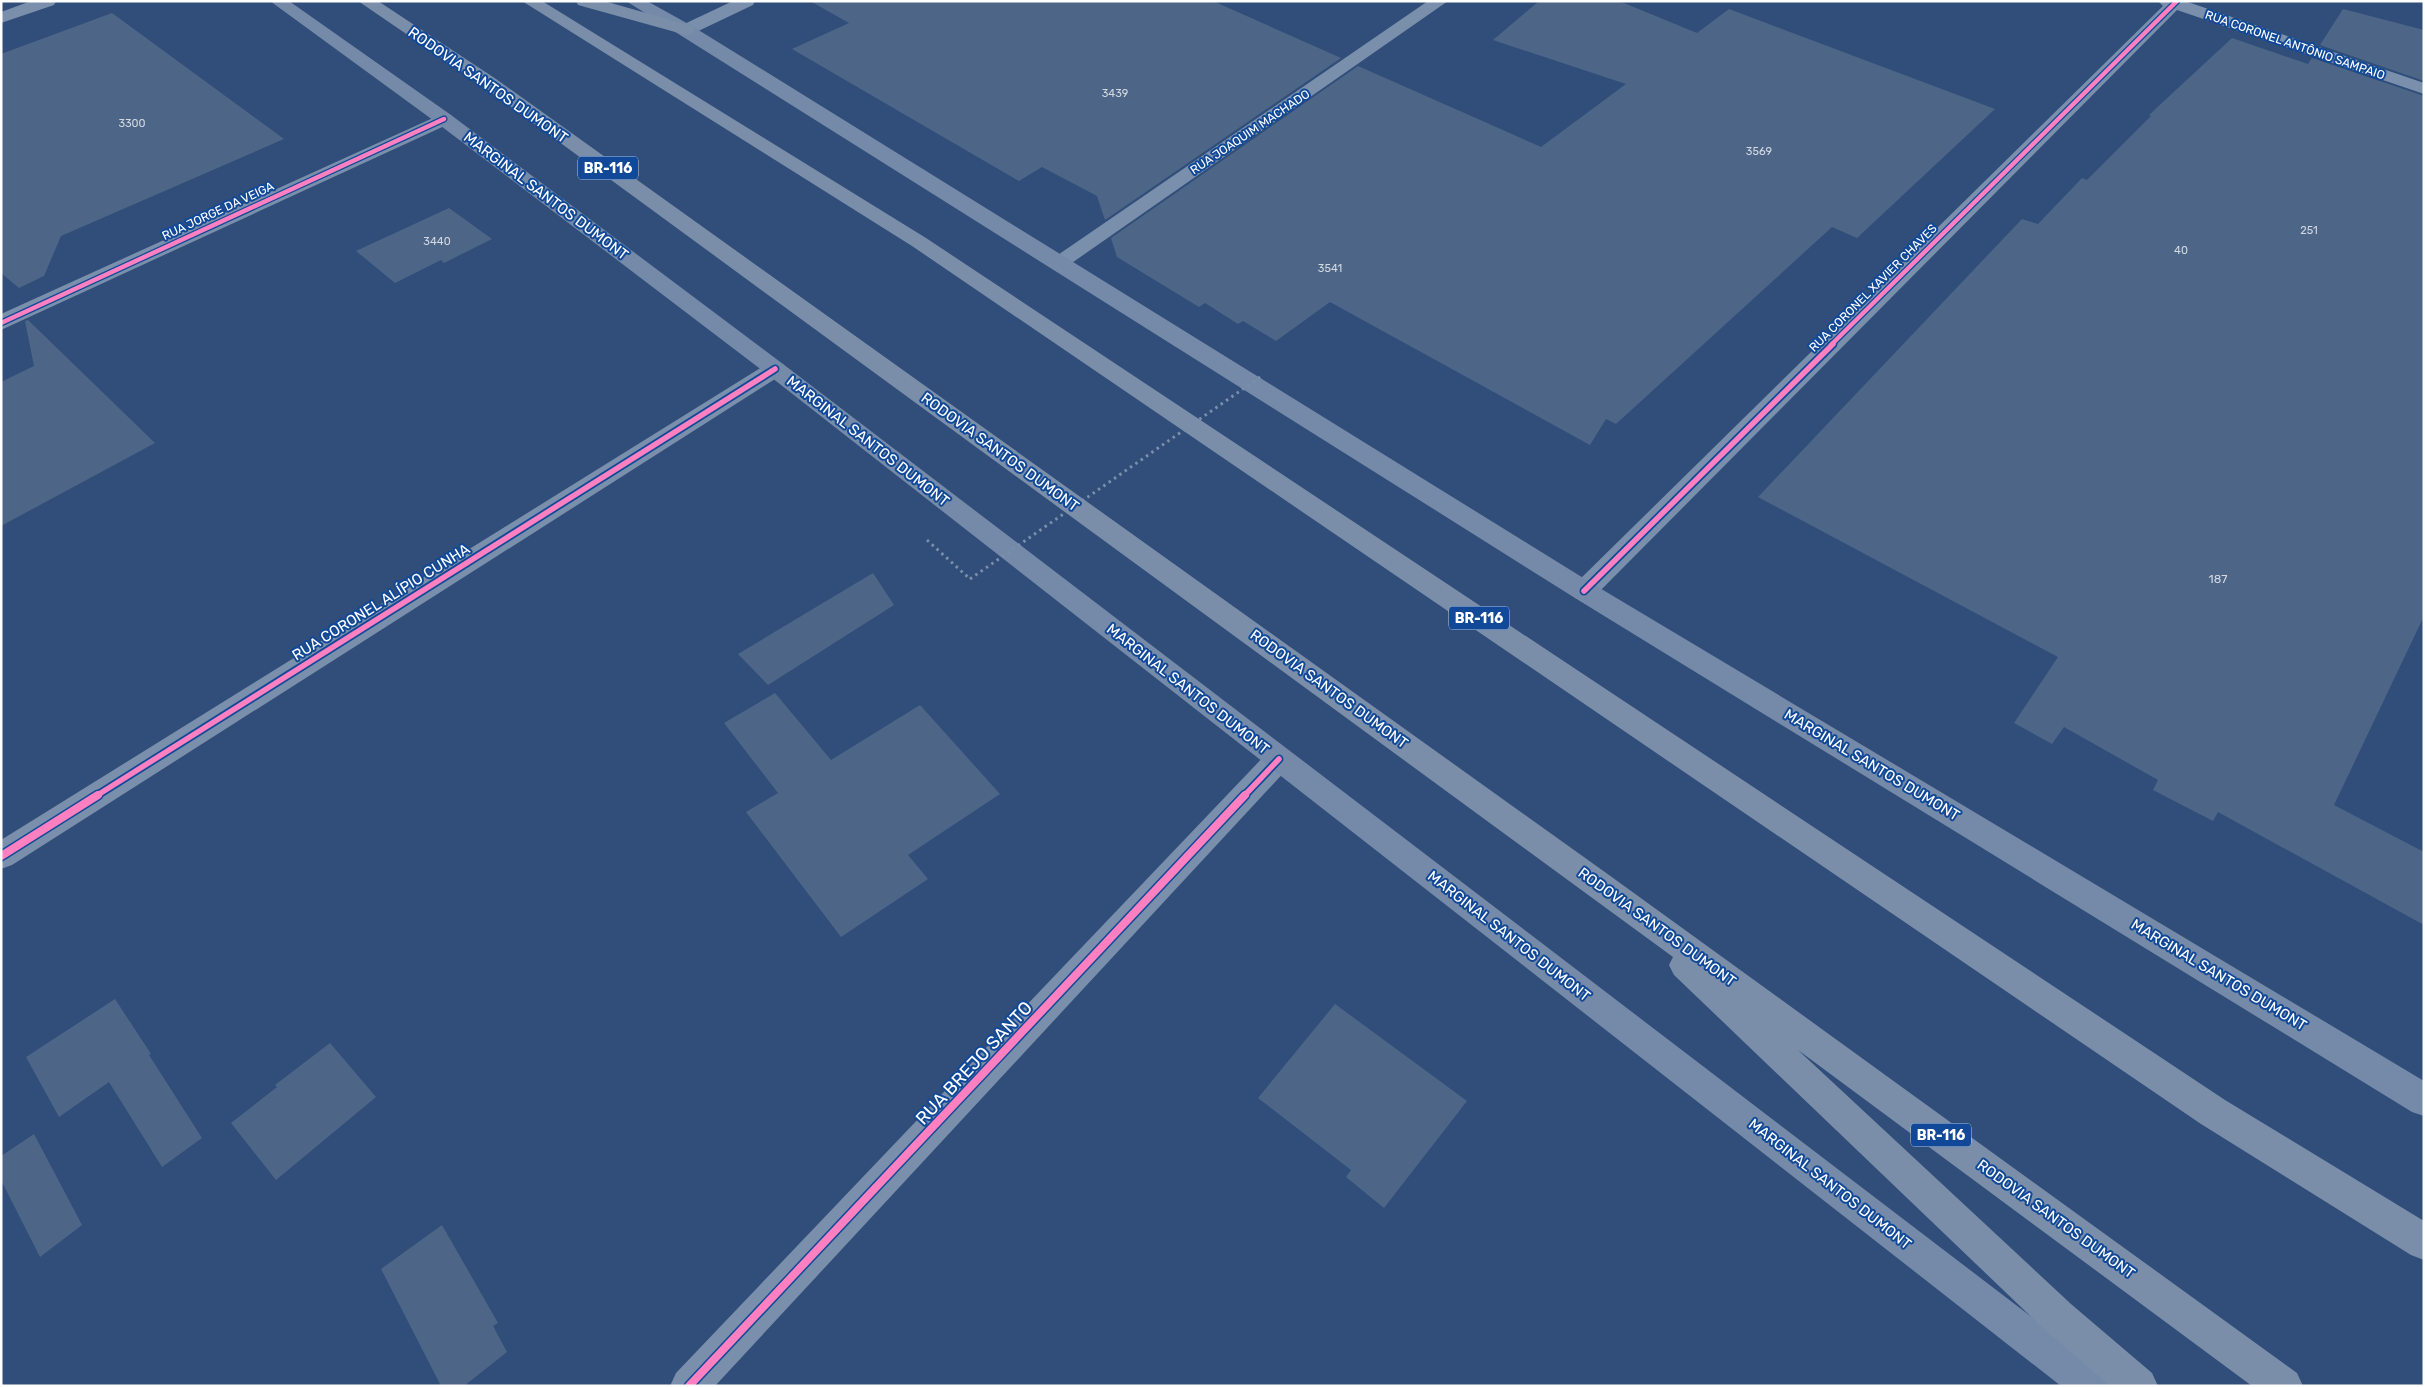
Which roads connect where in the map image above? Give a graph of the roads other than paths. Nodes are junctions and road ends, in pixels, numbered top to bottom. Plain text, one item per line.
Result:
1 (48, 1) edge
2 (278, 1) edge
3 (366, 1) edge
4 (530, 1) edge
5 (584, 1) edge
6 (634, 1) edge
7 (747, 1) edge
8 (1440, 1) edge
9 (2173, 2) edge
10 (1, 18) edge
11 (686, 30) junction
12 (2424, 89) edge
13 (444, 119) junction
14 (1059, 263) junction
15 (1, 323) edge
16 (775, 369) junction
17 (1584, 591) junction
18 (1279, 759) junction
19 (1, 856) edge
20 (1598, 884) junction
21 (2424, 1100) edge
22 (2424, 1242) edge
23 (689, 1386) edge
24 (2092, 1386) edge
25 (2139, 1386) edge
26 (2284, 1386) edge

1 - 10 street
2 - 13 main road, MARGINAL SANTOS DUMONT
3 - 20 highway, RODOVIA SANTOS DUMONT / BR-116
4 - 22 highway, BR-116
5 - 11 highway
6 - 11 main road, MARGINAL SANTOS DUMONT
7 - 11 street
8 - 14 street, RUA JOAQUIM MACHADO
9 - 12 street, RUA CORONEL ANTÔNIO SAMPAIO
9 - 17 street, RUA CORONEL XAVIER CHAVES
11 - 14 main road, MARGINAL SANTOS DUMONT
13 - 15 street, RUA JORGE DA VEIGA
13 - 16 main road, MARGINAL SANTOS DUMONT
14 - 17 main road, MARGINAL SANTOS DUMONT
16 - 18 main road, MARGINAL SANTOS DUMONT
16 - 19 street, RUA CORONEL ALÍPIO CUNHA
17 - 21 main road, MARGINAL SANTOS DUMONT
18 - 23 street, RUA BREJO SANTO
18 - 24 main road, MARGINAL SANTOS DUMONT
20 - 25 highway
20 - 26 highway, RODOVIA SANTOS DUMONT / BR-116

